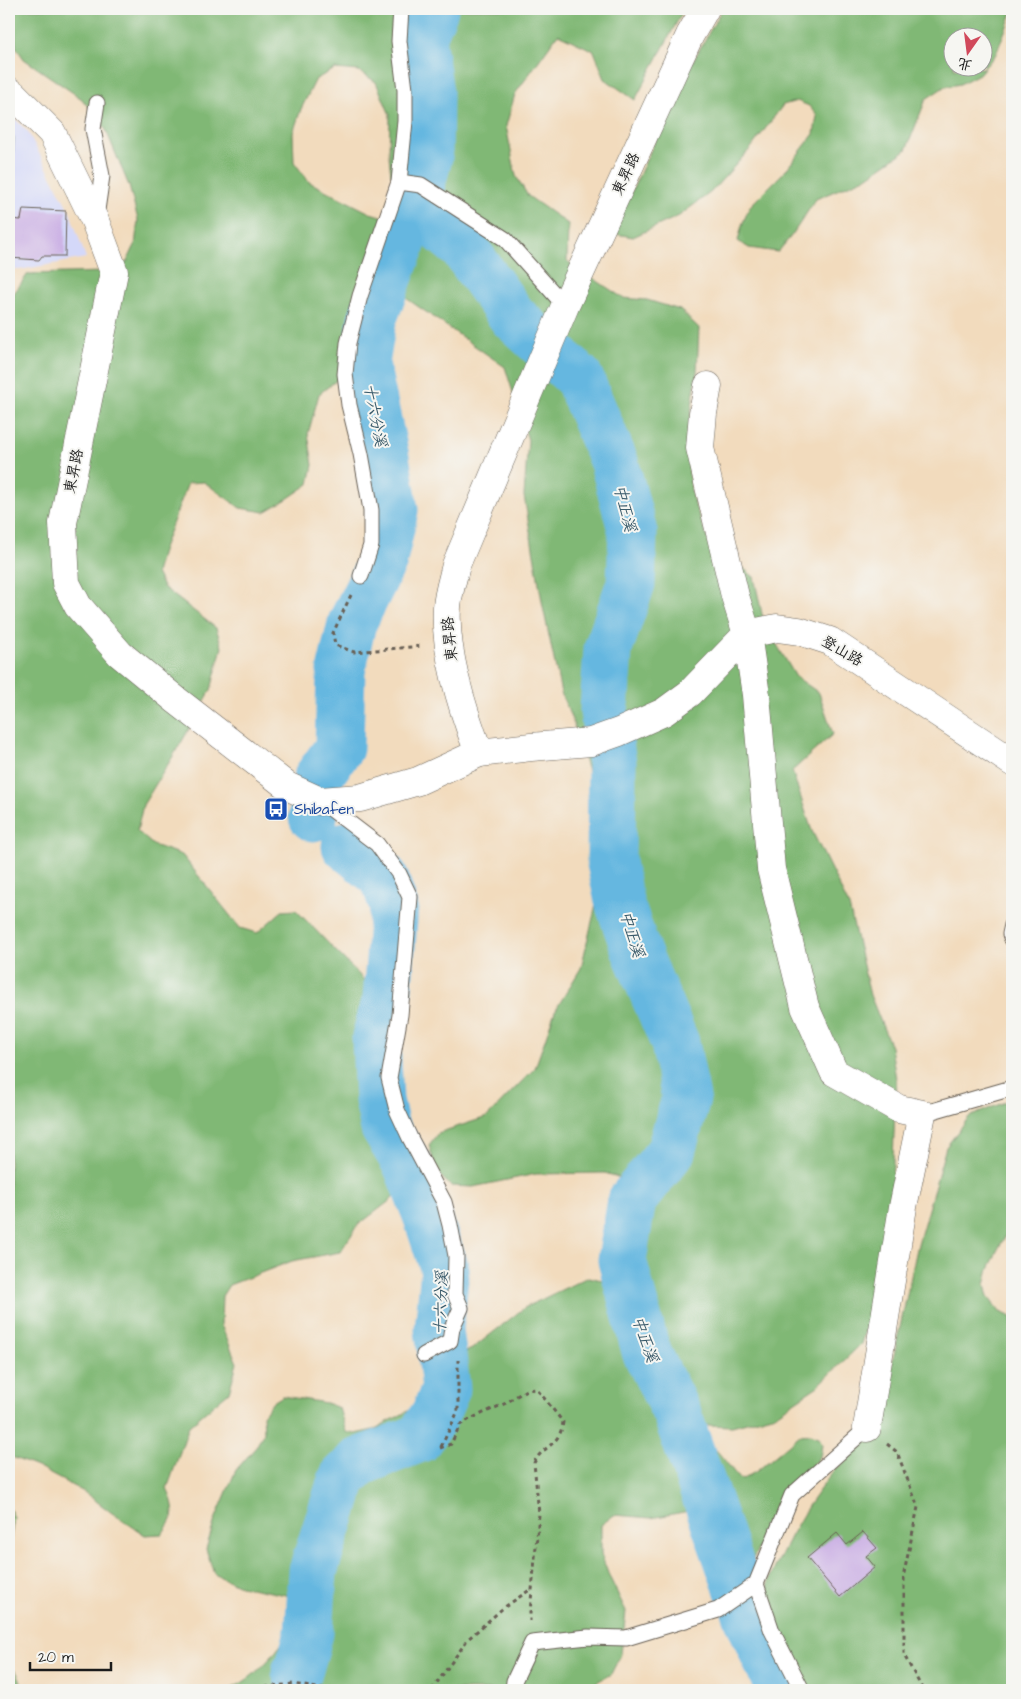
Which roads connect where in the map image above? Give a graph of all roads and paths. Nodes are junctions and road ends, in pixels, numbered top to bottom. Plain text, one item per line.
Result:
1 (402, 9) edge
2 (705, 9) edge
3 (9, 92) edge
4 (97, 103) dead end
5 (399, 182) junction
6 (96, 221) junction
7 (565, 306) junction
8 (708, 386) dead end
9 (360, 576) joint
10 (747, 634) junction
11 (448, 643) junction
12 (479, 753) junction
13 (1012, 762) edge
14 (320, 801) junction
15 (1012, 925) edge
16 (1012, 939) edge
17 (1012, 1088) edge
18 (922, 1114) junction
19 (450, 1341) junction
20 (424, 1355) dead end
21 (867, 1428) junction
22 (756, 1584) junction
23 (532, 1589) junction
24 (532, 1643) junction
25 (257, 1688) edge
26 (328, 1690) edge
27 (432, 1690) edge
28 (513, 1690) edge
29 (802, 1690) edge
30 (924, 1690) edge
31 (986, 1690) edge
32 (1006, 1690) edge

1 - 5 lane
2 - 7 street, 東昇路
3 - 6 street, 東昇路
4 - 6 lane
5 - 7 lane
5 - 9 lane
6 - 14 street, 東昇路
7 - 11 street, 東昇路
8 - 10 street
9 - 11 path
10 - 12 street
10 - 13 street, 登山路
10 - 18 street
11 - 12 street, 東昇路
12 - 14 street
14 - 19 lane
15 - 16 lane
17 - 18 lane
18 - 21 street
19 - 20 lane
19 - 23 path
21 - 22 lane
21 - 30 path
22 - 24 lane
22 - 29 lane
23 - 24 path
23 - 27 path
24 - 28 lane
25 - 26 path
31 - 32 path

